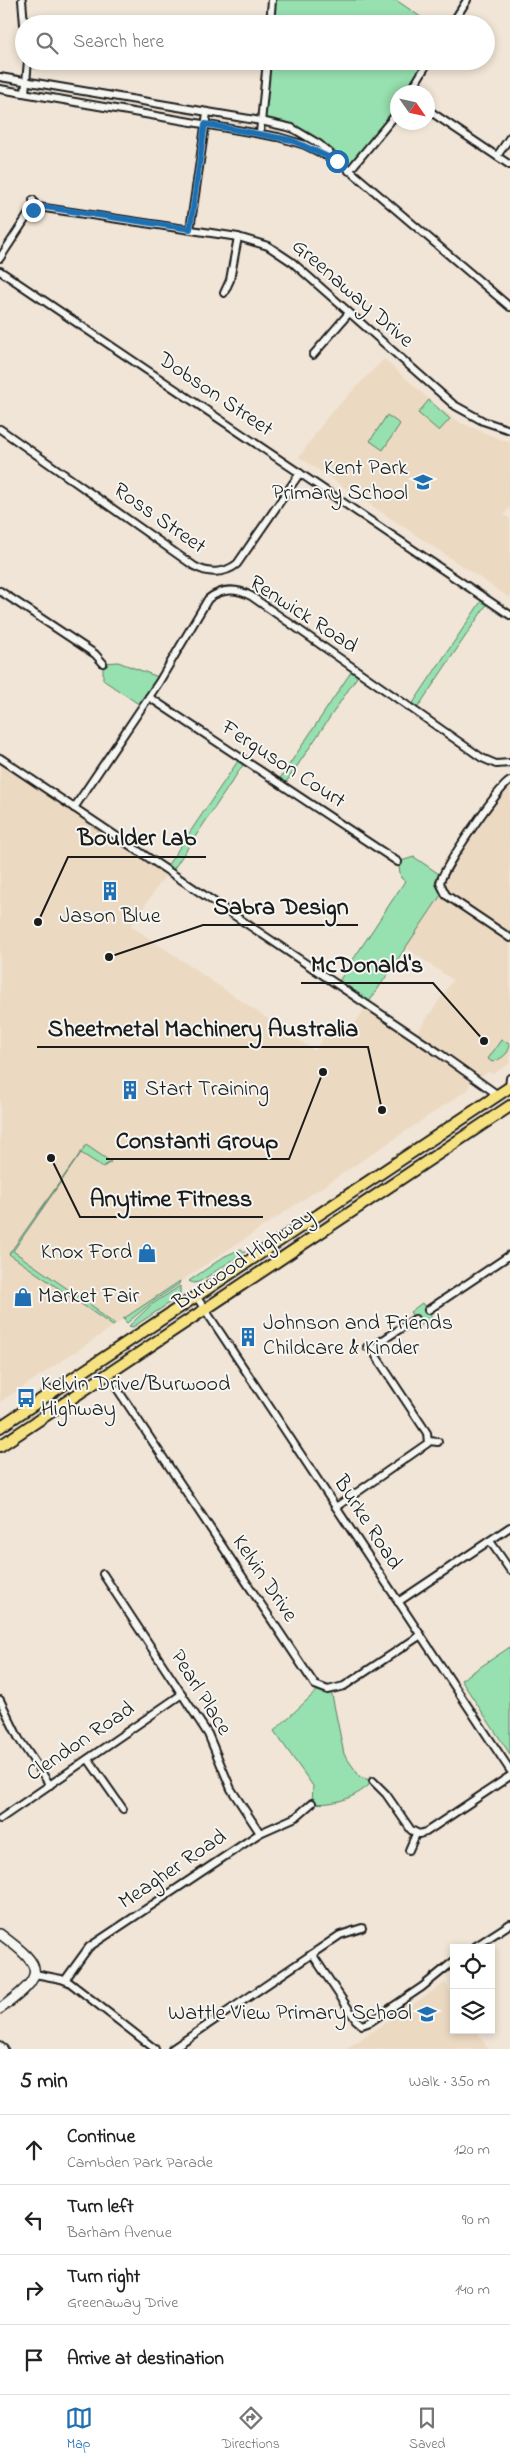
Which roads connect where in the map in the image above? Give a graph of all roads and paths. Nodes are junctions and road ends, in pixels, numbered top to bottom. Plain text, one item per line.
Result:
1 (22, 0) edge
2 (272, 0) edge
3 (467, 0) edge
4 (23, 15) edge
5 (271, 15) edge
6 (458, 15) edge
7 (28, 70) edge
8 (266, 70) edge
9 (423, 70) edge
10 (0, 77) edge
11 (27, 81) junction
12 (414, 85) edge
13 (0, 89) edge
14 (25, 93) junction
15 (207, 113) junction
16 (435, 115) edge
17 (261, 121) junction
18 (390, 122) edge
19 (205, 124) junction
20 (260, 133) junction
21 (510, 137) edge
22 (497, 156) junction
23 (337, 161) junction
24 (510, 165) edge
25 (349, 171) junction
26 (33, 200) dead end
27 (36, 208) junction
28 (190, 229) junction
29 (238, 237) junction
30 (0, 258) edge
31 (0, 271) edge
32 (224, 293) dead end
33 (510, 307) edge
34 (349, 312) junction
35 (313, 355) dead end
36 (0, 429) edge
37 (510, 430) edge
38 (300, 473) junction
39 (0, 591) edge
40 (510, 615) edge
41 (103, 663) dead end
42 (149, 697) junction
43 (0, 758) edge
44 (510, 763) edge
45 (510, 780) edge
46 (74, 808) junction
47 (398, 862) dead end
48 (510, 938) edge
49 (510, 1084) edge
50 (498, 1095) junction
51 (510, 1107) edge
52 (510, 1255) edge
53 (196, 1296) junction
54 (204, 1309) junction
55 (428, 1310) dead end
56 (415, 1319) dead end
57 (367, 1347) dead end
58 (375, 1349) junction
59 (118, 1390) dead end
60 (0, 1427) edge
61 (429, 1441) junction
62 (438, 1442) dead end
63 (0, 1446) edge
64 (336, 1507) junction
65 (510, 1528) edge
66 (490, 1541) junction
67 (510, 1570) edge
68 (103, 1574) dead end
69 (398, 1602) junction
70 (420, 1635) junction
71 (182, 1694) junction
72 (0, 1700) edge
73 (88, 1759) junction
74 (510, 1770) edge
75 (510, 1776) edge
76 (373, 1781) dead end
77 (50, 1785) junction
78 (312, 1803) dead end
79 (123, 1808) dead end
80 (0, 1819) edge
81 (260, 1833) junction
82 (416, 1834) junction
83 (409, 1850) dead end
84 (510, 1924) edge
85 (362, 1928) dead end
86 (0, 1934) edge
87 (480, 1944) edge
88 (312, 1954) junction
89 (450, 1964) edge
90 (35, 1974) junction
91 (65, 1980) junction
92 (0, 2009) edge
93 (0, 2046) edge
94 (4, 2049) edge
95 (155, 2049) edge
96 (172, 2049) edge

1 - 4 street
2 - 5 street
3 - 6 street
7 - 11 street
8 - 17 street
9 - 12 street
10 - 11 street
11 - 14 street
11 - 15 street
13 - 14 street
14 - 19 street
15 - 17 street
15 - 19 street
16 - 22 street
17 - 20 street
17 - 23 street
18 - 25 street
19 - 20 street
19 - 28 street
20 - 23 street
21 - 22 street
22 - 24 street
23 - 25 street
25 - 33 street
26 - 27 street
27 - 28 street, Greenaway Drive
27 - 30 street
28 - 29 street, Greenaway Drive
29 - 32 street
29 - 34 street, Greenaway Drive
31 - 38 street, Dobson Street
34 - 35 street
34 - 37 street, Greenaway Drive
36 - 38 street, Ross Street
38 - 40 street, Dobson Street
39 - 41 street
42 - 44 street, Renwick Road
42 - 46 street, Renwick Road
42 - 47 street, Ferguson Court
43 - 46 street
45 - 48 street
46 - 50 street
49 - 50 highway, Burwood Highway
50 - 51 highway
50 - 53 highway, Burwood Highway
51 - 54 highway, Burwood Highway
52 - 55 street
53 - 54 street, Burke Road
53 - 60 highway, Burwood Highway
54 - 63 highway, Burwood Highway
54 - 64 street, Burke Road
56 - 58 street
57 - 58 street
58 - 61 street
59 - 70 street, Kelvin Drive
61 - 62 street
61 - 64 street
64 - 69 street, Burke Road
65 - 66 street
66 - 67 street
66 - 69 street
68 - 71 street, Pearl Place
69 - 70 street, Burke Road
70 - 74 street, Burke Road
71 - 73 street, Clendon Road
71 - 81 street, Pearl Place
72 - 77 street
73 - 77 street, Clendon Road
73 - 79 street
75 - 82 street
76 - 82 street
77 - 80 street, Clendon Road
78 - 81 street, Meagher Road
81 - 91 street, Meagher Road
82 - 83 street
84 - 87 street
85 - 88 street
86 - 90 main road
88 - 89 street
88 - 96 street
90 - 91 street
90 - 92 main road
91 - 95 street
93 - 94 street

